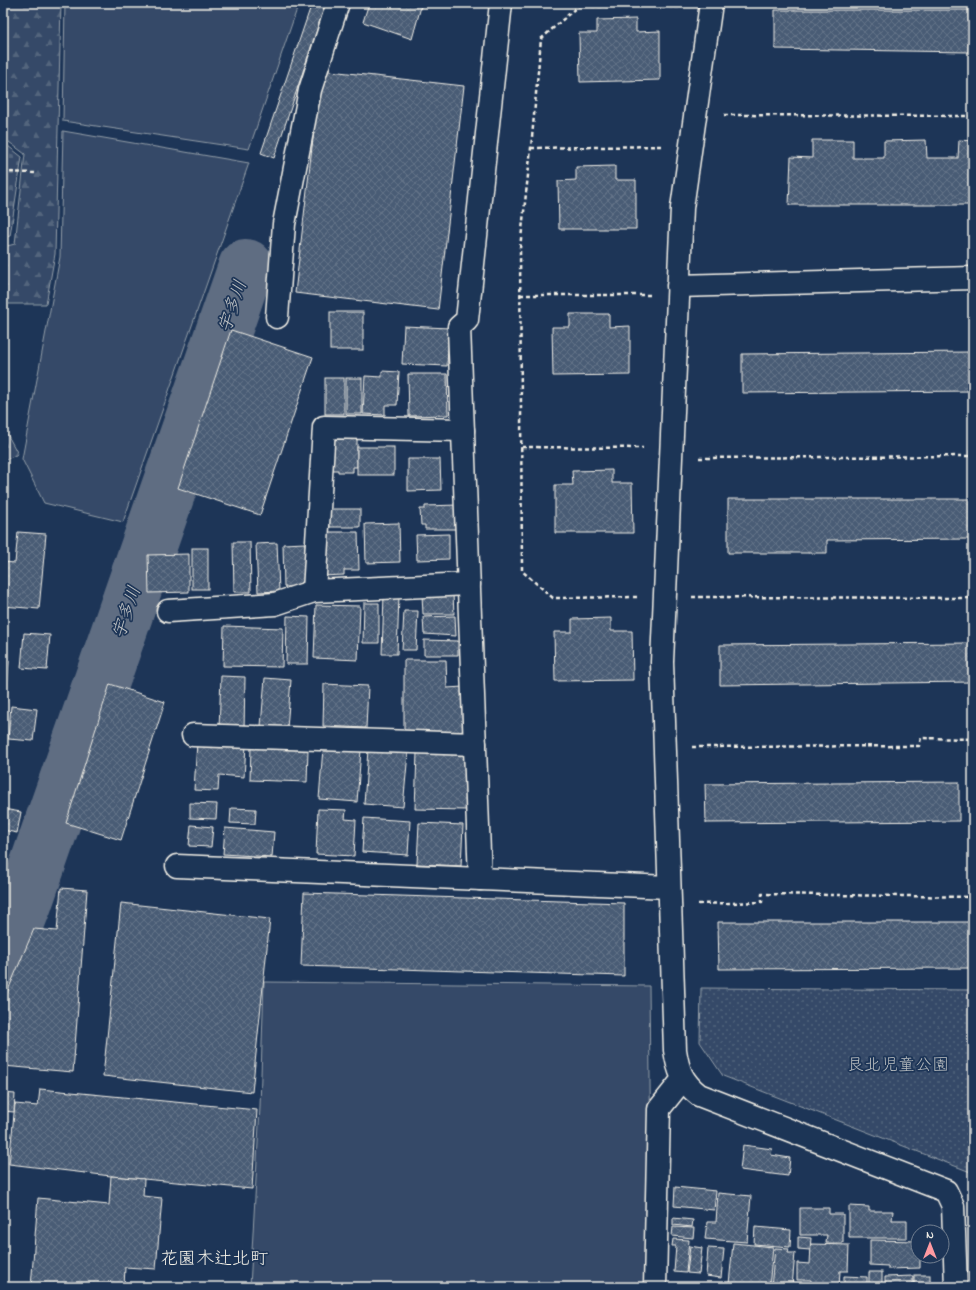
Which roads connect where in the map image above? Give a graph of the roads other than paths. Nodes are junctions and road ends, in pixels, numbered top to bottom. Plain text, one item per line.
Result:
1 (338, 3) edge
2 (501, 3) edge
3 (710, 5) edge
4 (973, 278) edge
5 (677, 291) junction
6 (277, 317) dead end
7 (463, 430) junction
8 (469, 584) junction
9 (314, 590) junction
10 (168, 611) dead end
11 (193, 735) dead end
12 (475, 744) junction
13 (177, 866) dead end
14 (480, 879) junction
15 (670, 896) junction
16 (683, 1079) junction
17 (655, 1287) edge
18 (956, 1287) edge

1 - 6 street
2 - 7 street
3 - 5 street
4 - 5 street
5 - 15 street
7 - 8 street
7 - 9 street
8 - 9 street
8 - 12 street
9 - 10 street
11 - 12 street
12 - 14 street
13 - 14 street
14 - 15 street
15 - 16 street
16 - 17 street
16 - 18 street

